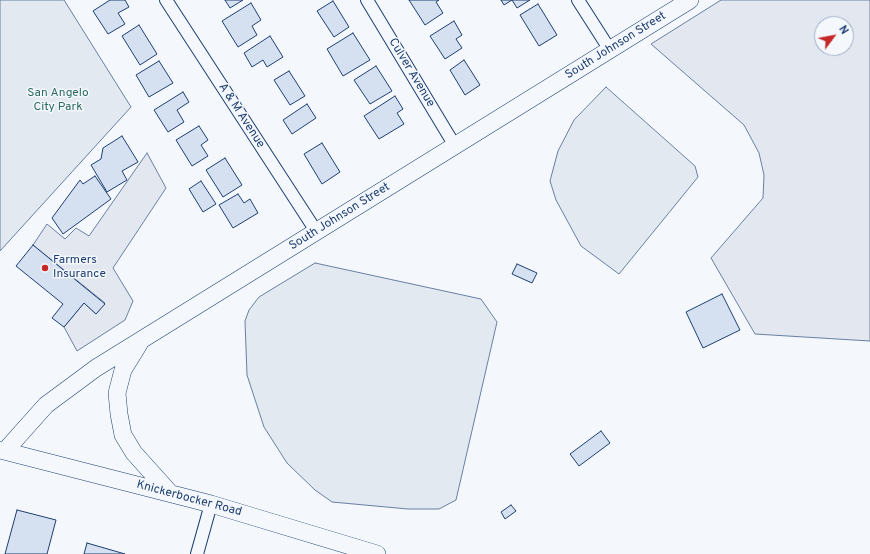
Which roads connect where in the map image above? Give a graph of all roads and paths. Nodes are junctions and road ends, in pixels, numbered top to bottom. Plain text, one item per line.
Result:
1 (166, 0) edge
2 (367, 0) edge
3 (578, 0) edge
4 (690, 0) edge
5 (610, 50) junction
6 (456, 146) junction
7 (316, 231) junction
8 (141, 340) junction
9 (2, 450) edge
10 (170, 494) junction
11 (211, 504) junction
12 (197, 554) edge
13 (377, 554) edge

1 - 7 street, A & M Avenue
2 - 6 street, Culver Avenue
3 - 5 street
4 - 5 main road, South Johnson Street
5 - 6 main road, South Johnson Street
6 - 7 main road, South Johnson Street
7 - 8 main road, South Johnson Street
8 - 9 main road, South Johnson Street
8 - 10 main road
9 - 10 main road, Knickerbocker Road
10 - 11 main road, Knickerbocker Road
11 - 12 street
11 - 13 main road, Knickerbocker Road

